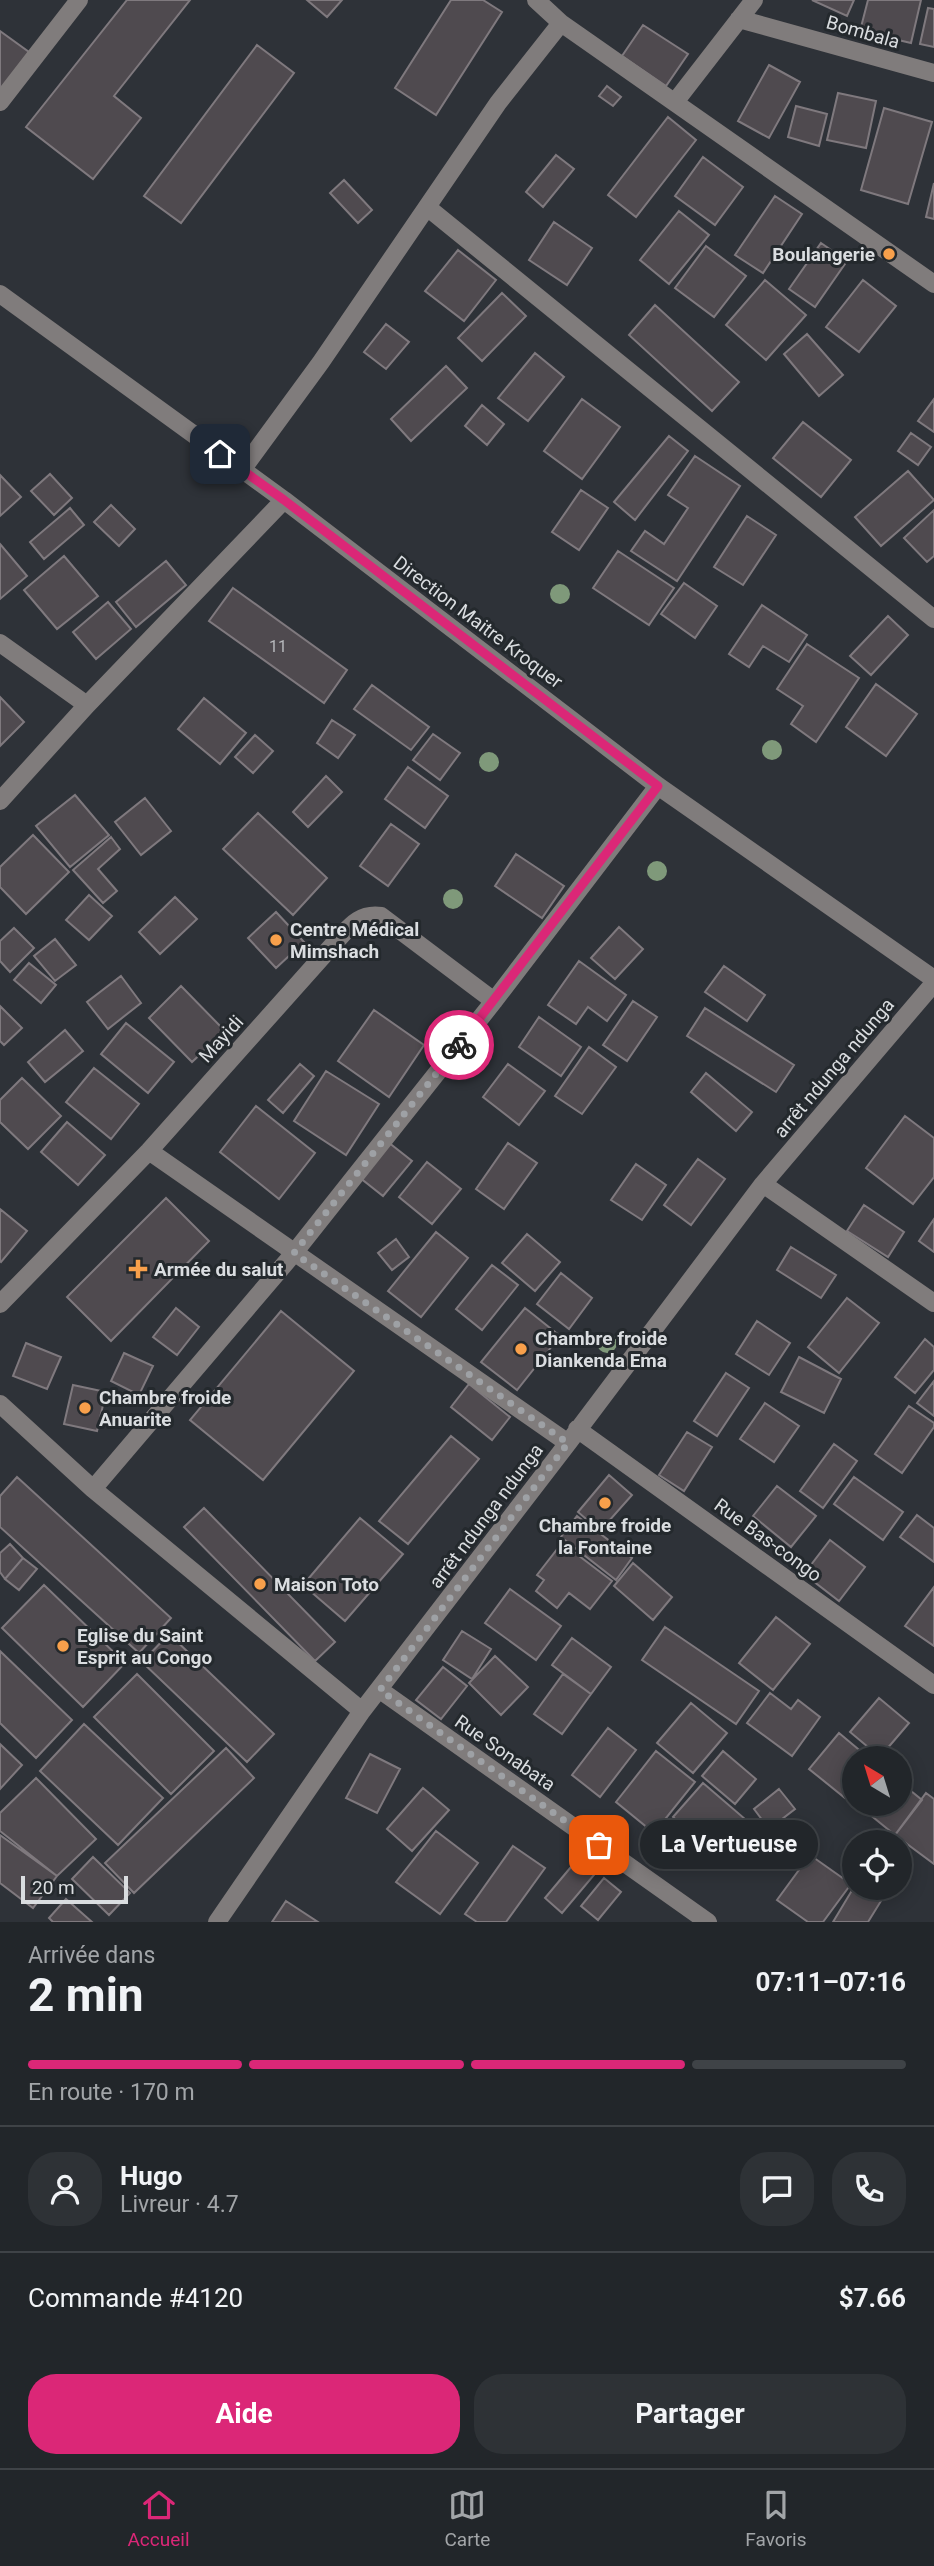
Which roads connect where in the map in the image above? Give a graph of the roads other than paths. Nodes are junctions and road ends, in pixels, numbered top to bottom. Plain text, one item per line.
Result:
1 (79, 0) edge
2 (536, 0) edge
3 (754, 0) edge
4 (739, 19) junction
5 (561, 23) junction
6 (934, 73) edge
7 (0, 102) edge
8 (675, 102) junction
9 (428, 207) junction
10 (934, 284) edge
11 (0, 294) edge
12 (242, 470) junction
13 (284, 500) junction
14 (934, 619) edge
15 (0, 643) edge
16 (87, 705) junction
17 (658, 786) junction
18 (0, 800) edge
19 (934, 981) edge
20 (494, 1001) junction
21 (149, 1151) junction
22 (763, 1184) junction
23 (294, 1253) junction
24 (934, 1303) edge
25 (0, 1304) edge
26 (0, 1404) edge
27 (573, 1436) junction
28 (93, 1489) junction
29 (934, 1685) edge
30 (380, 1690) junction
31 (362, 1712) junction
32 (217, 1922) edge
33 (708, 1922) edge

1 - 7 street
2 - 5 street
3 - 4 street
4 - 6 street, Bombala
4 - 8 street
5 - 8 street
5 - 9 street
8 - 10 street
9 - 12 street
9 - 14 street
11 - 12 street, Direction Maitre Kroquer
12 - 13 street, Direction Maitre Kroquer
13 - 16 street
13 - 17 street, Direction Maitre Kroquer
15 - 16 street
16 - 18 street
17 - 19 street, Direction Maitre Kroquer
17 - 20 street
19 - 22 street, arrêt ndunga ndunga
20 - 21 street, Mayidi
20 - 23 street
21 - 23 street, Rue Bas-congo
21 - 25 street, Mayidi
22 - 24 street
22 - 27 street, arrêt ndunga ndunga
23 - 27 street, Rue Bas-congo
23 - 28 street
26 - 28 street
27 - 29 street, Rue Bas-congo
27 - 30 street, arrêt ndunga ndunga
28 - 31 street
30 - 31 street, arrêt ndunga ndunga
30 - 33 street, Rue Sonabata
31 - 32 street, arrêt ndunga ndunga

